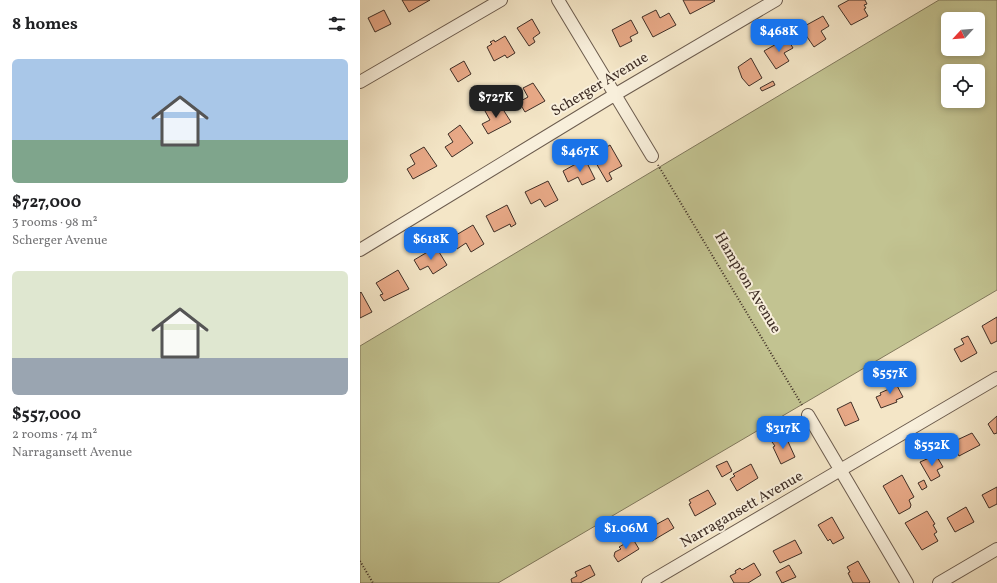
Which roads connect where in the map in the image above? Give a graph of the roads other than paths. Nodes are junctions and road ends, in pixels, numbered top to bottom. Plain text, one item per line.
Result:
1 (501, 0) edge
2 (558, 0) edge
3 (776, 0) edge
4 (360, 82) edge
5 (616, 94) junction
6 (652, 156) road end
7 (360, 250) edge
8 (997, 378) edge
9 (808, 415) road end
10 (841, 471) junction
11 (997, 549) edge
12 (648, 583) edge
13 (907, 583) edge
14 (939, 583) edge

1 - 4 street
2 - 5 street
3 - 5 street, Scherger Avenue
5 - 6 street
5 - 7 street, Scherger Avenue
8 - 10 street, Narragansett Avenue
9 - 10 street
10 - 12 street, Narragansett Avenue
10 - 13 street
11 - 14 street

